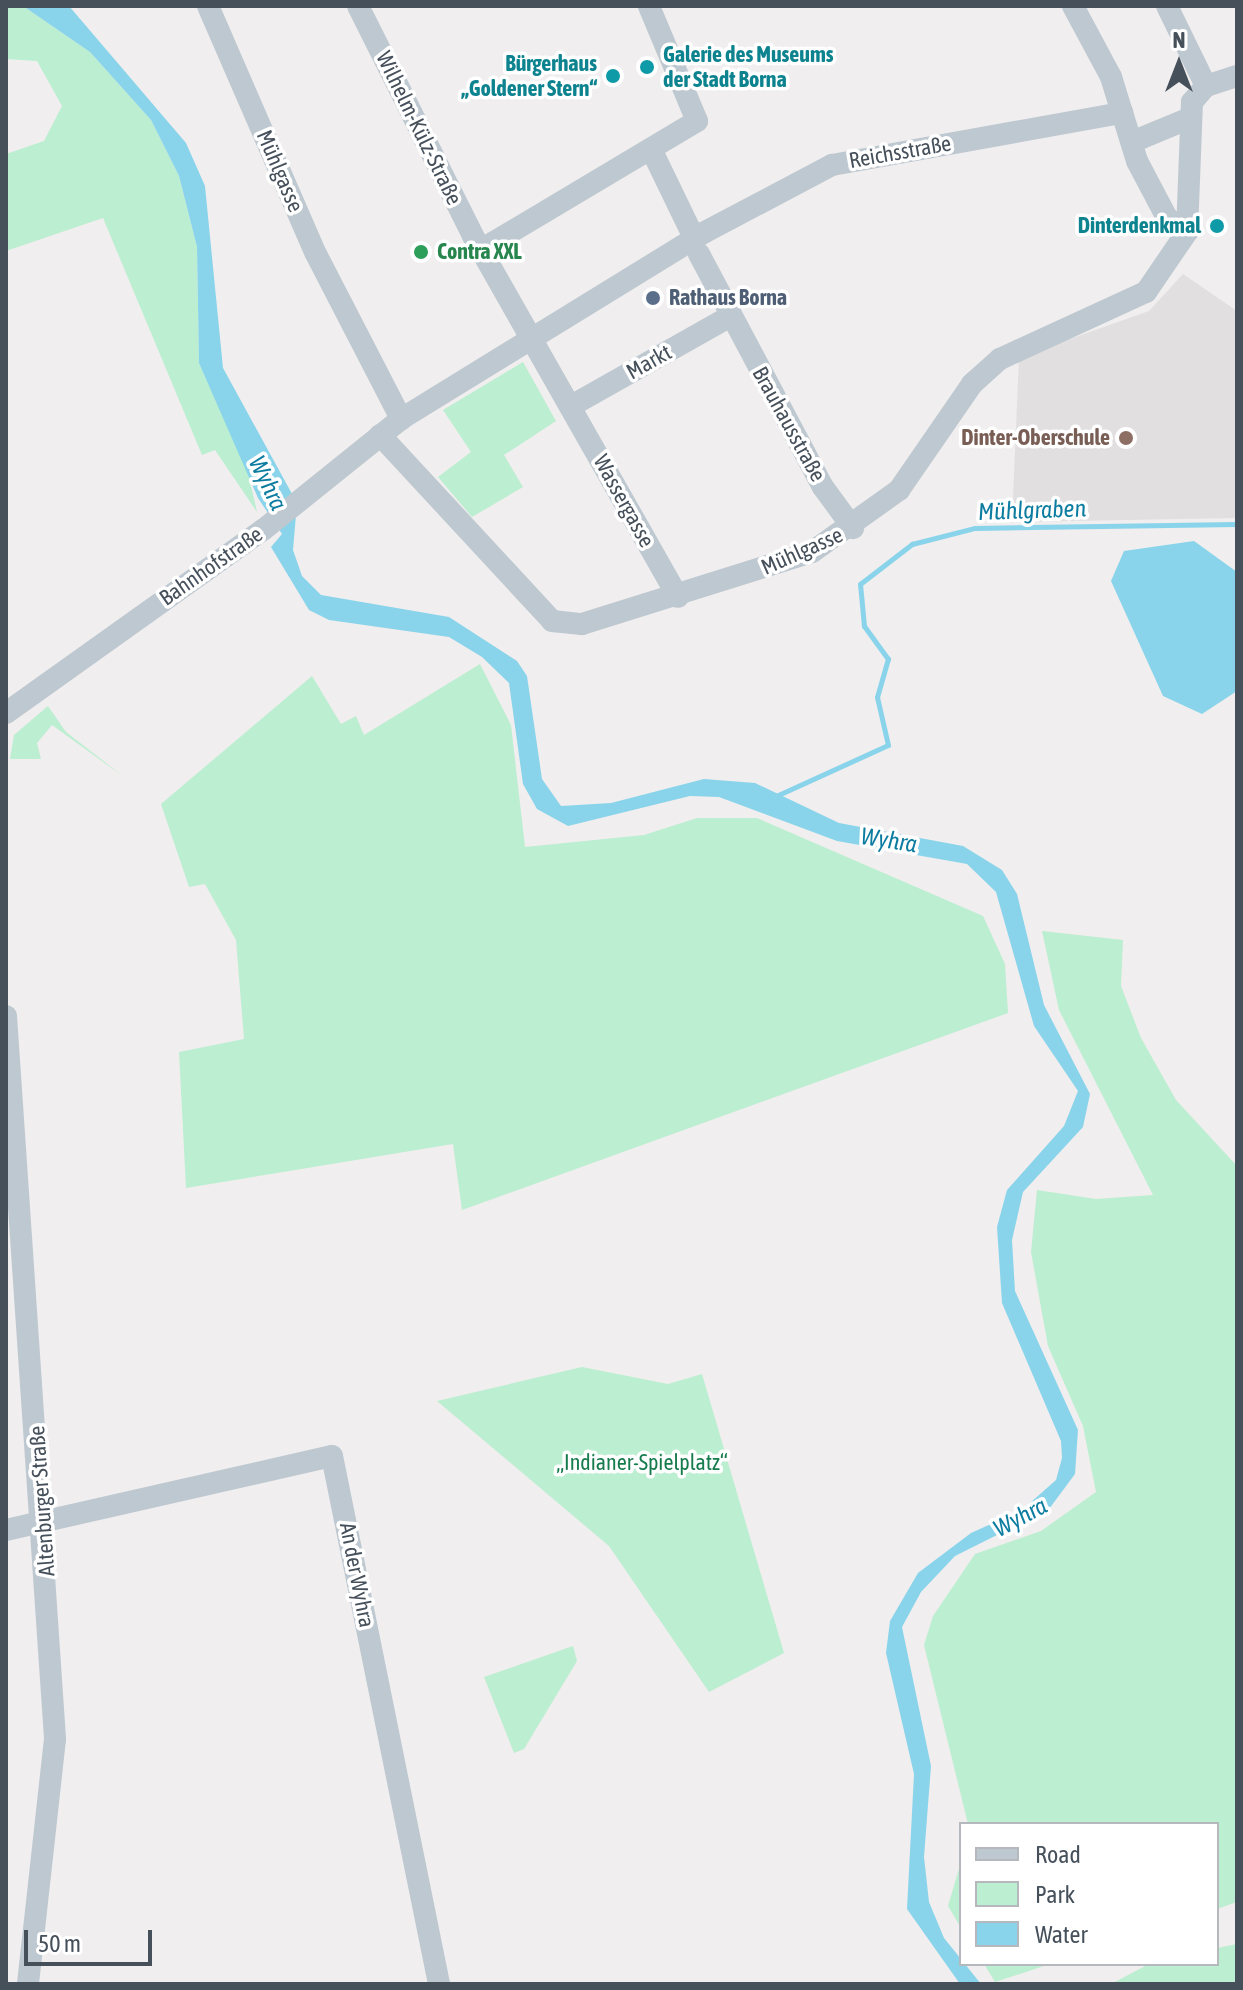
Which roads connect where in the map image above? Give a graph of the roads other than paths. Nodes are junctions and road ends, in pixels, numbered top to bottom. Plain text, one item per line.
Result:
1 (208, 6) edge
2 (358, 6) edge
3 (649, 6) edge
4 (1073, 6) edge
5 (1167, 6) edge
6 (1237, 76) edge
7 (1206, 86) junction
8 (1122, 113) junction
9 (1190, 118) junction
10 (1132, 142) junction
11 (652, 151) junction
12 (1187, 232) junction
13 (696, 246) junction
14 (484, 248) junction
15 (731, 316) junction
16 (535, 340) junction
17 (571, 406) junction
18 (401, 419) junction
19 (380, 435) junction
20 (853, 528) junction
21 (678, 597) junction
22 (6, 713) edge
23 (6, 1016) edge
24 (43, 1517) junction
25 (6, 1530) edge
26 (28, 1984) edge
27 (439, 1984) edge

1 - 18 street, Mühlgasse
2 - 14 street, Wilhelm-Külz-Straße
3 - 11 street
4 - 8 street
5 - 7 street
6 - 7 street
7 - 9 street
8 - 10 street
8 - 13 street, Reichsstraße
9 - 10 street
9 - 12 street
10 - 12 street
11 - 13 street
11 - 14 street
12 - 20 street, Mühlgasse
13 - 15 street
13 - 16 street
14 - 16 street
15 - 17 street, Markt
15 - 20 street, Brauhausstraße
16 - 17 street
16 - 18 street, Bahnhofstraße
17 - 21 street, Wassergasse
18 - 19 street, Bahnhofstraße
19 - 21 street, Mühlgasse
19 - 22 street, Bahnhofstraße
20 - 21 street, Mühlgasse
23 - 24 street, Altenburger Straße
24 - 25 street
24 - 26 street, Altenburger Straße
24 - 27 street, An der Wyhra

